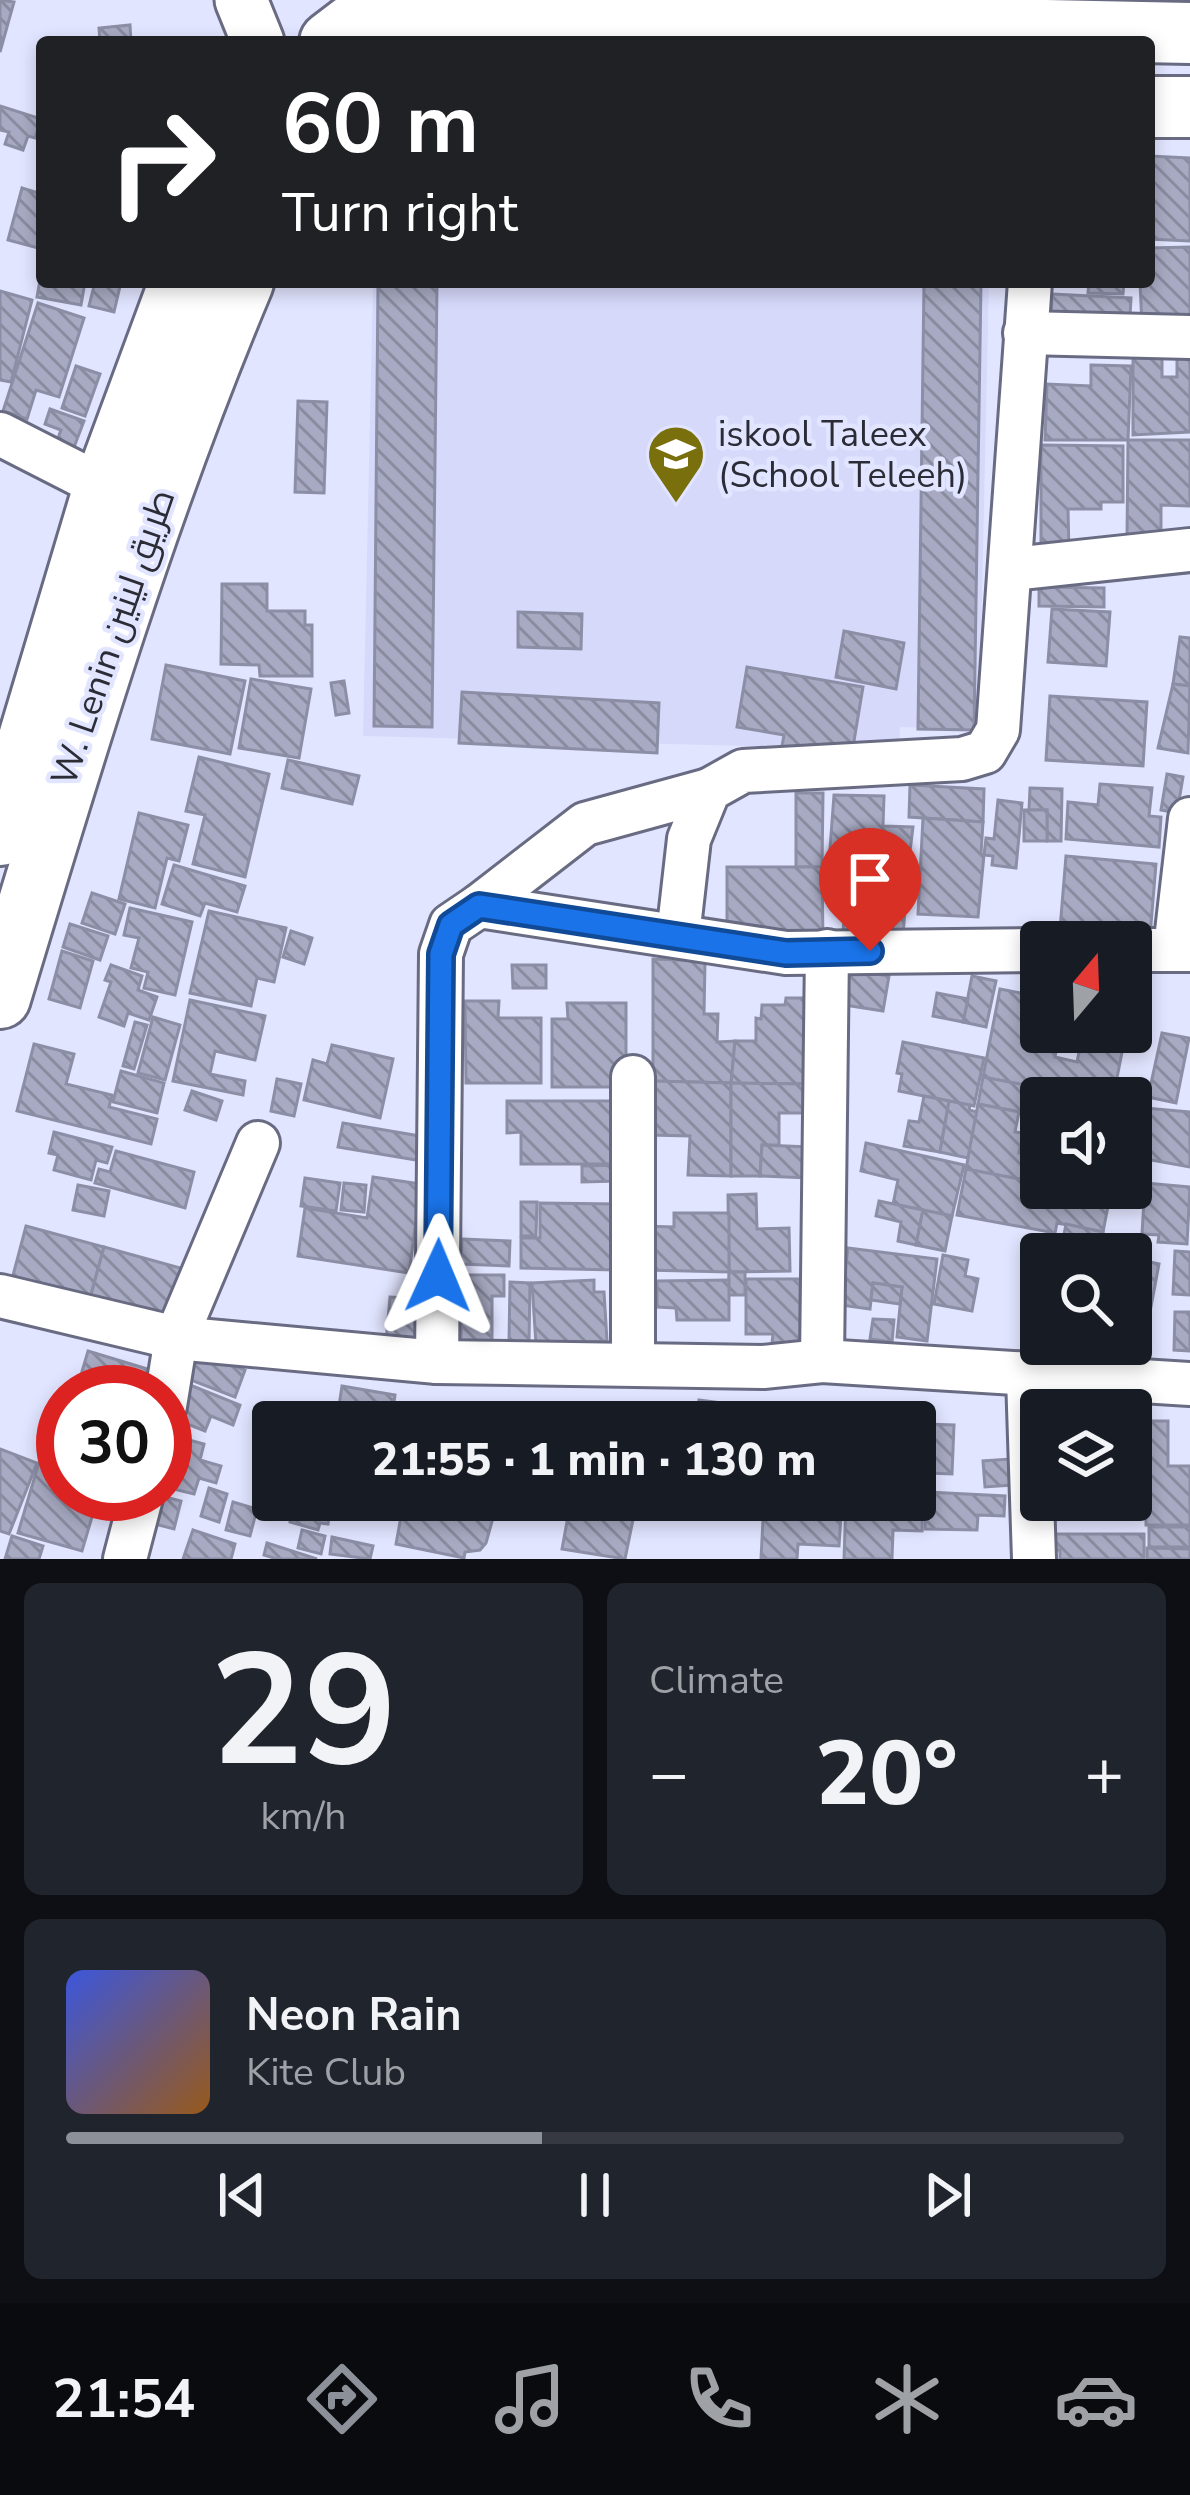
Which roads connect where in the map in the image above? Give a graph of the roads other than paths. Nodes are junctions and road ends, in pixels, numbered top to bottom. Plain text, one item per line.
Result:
1 (241, 0) edge
2 (1190, 33) edge
3 (256, 36) edge
4 (338, 36) edge
5 (1045, 36) edge
6 (1155, 107) edge
7 (1190, 107) edge
8 (179, 288) edge
9 (239, 288) edge
10 (1029, 288) edge
11 (1025, 333) junction
12 (1190, 337) edge
13 (166, 396) junction
14 (0, 434) edge
15 (104, 487) junction
16 (1190, 550) edge
17 (1012, 569) junction
18 (709, 790) junction
19 (1190, 819) edge
20 (0, 835) edge
21 (479, 906) junction
22 (678, 936) junction
23 (1020, 950) edge
24 (1182, 950) edge
25 (827, 951) junction
26 (0, 998) edge
27 (633, 1077) dead end
28 (258, 1143) dead end
29 (0, 1296) edge
30 (176, 1338) junction
31 (822, 1361) junction
32 (436, 1362) junction
33 (634, 1364) junction
34 (172, 1365) edge
35 (1028, 1377) junction
36 (1190, 1384) edge
37 (135, 1521) edge
38 (125, 1559) edge
39 (1034, 1559) edge

1 - 3 street
2 - 5 main road
4 - 5 main road
6 - 7 main road
8 - 13 main road, W. Lenin طريق لينين
9 - 13 main road, W. Lenin طريق لينين
10 - 11 street
11 - 12 street
11 - 17 street
13 - 15 main road, W. Lenin طريق لينين
13 - 26 main road, W. Lenin طريق لينين
14 - 15 street
15 - 20 main road, W. Lenin طريق لينين
16 - 17 street
17 - 18 street
18 - 21 street
18 - 22 street
19 - 24 street
21 - 22 street
21 - 32 street
22 - 25 street
23 - 25 street
25 - 31 street
27 - 33 street
28 - 30 street
29 - 30 street
30 - 32 street
30 - 34 street
31 - 33 street
31 - 35 street
32 - 33 street
35 - 36 street
35 - 39 street
37 - 38 street

